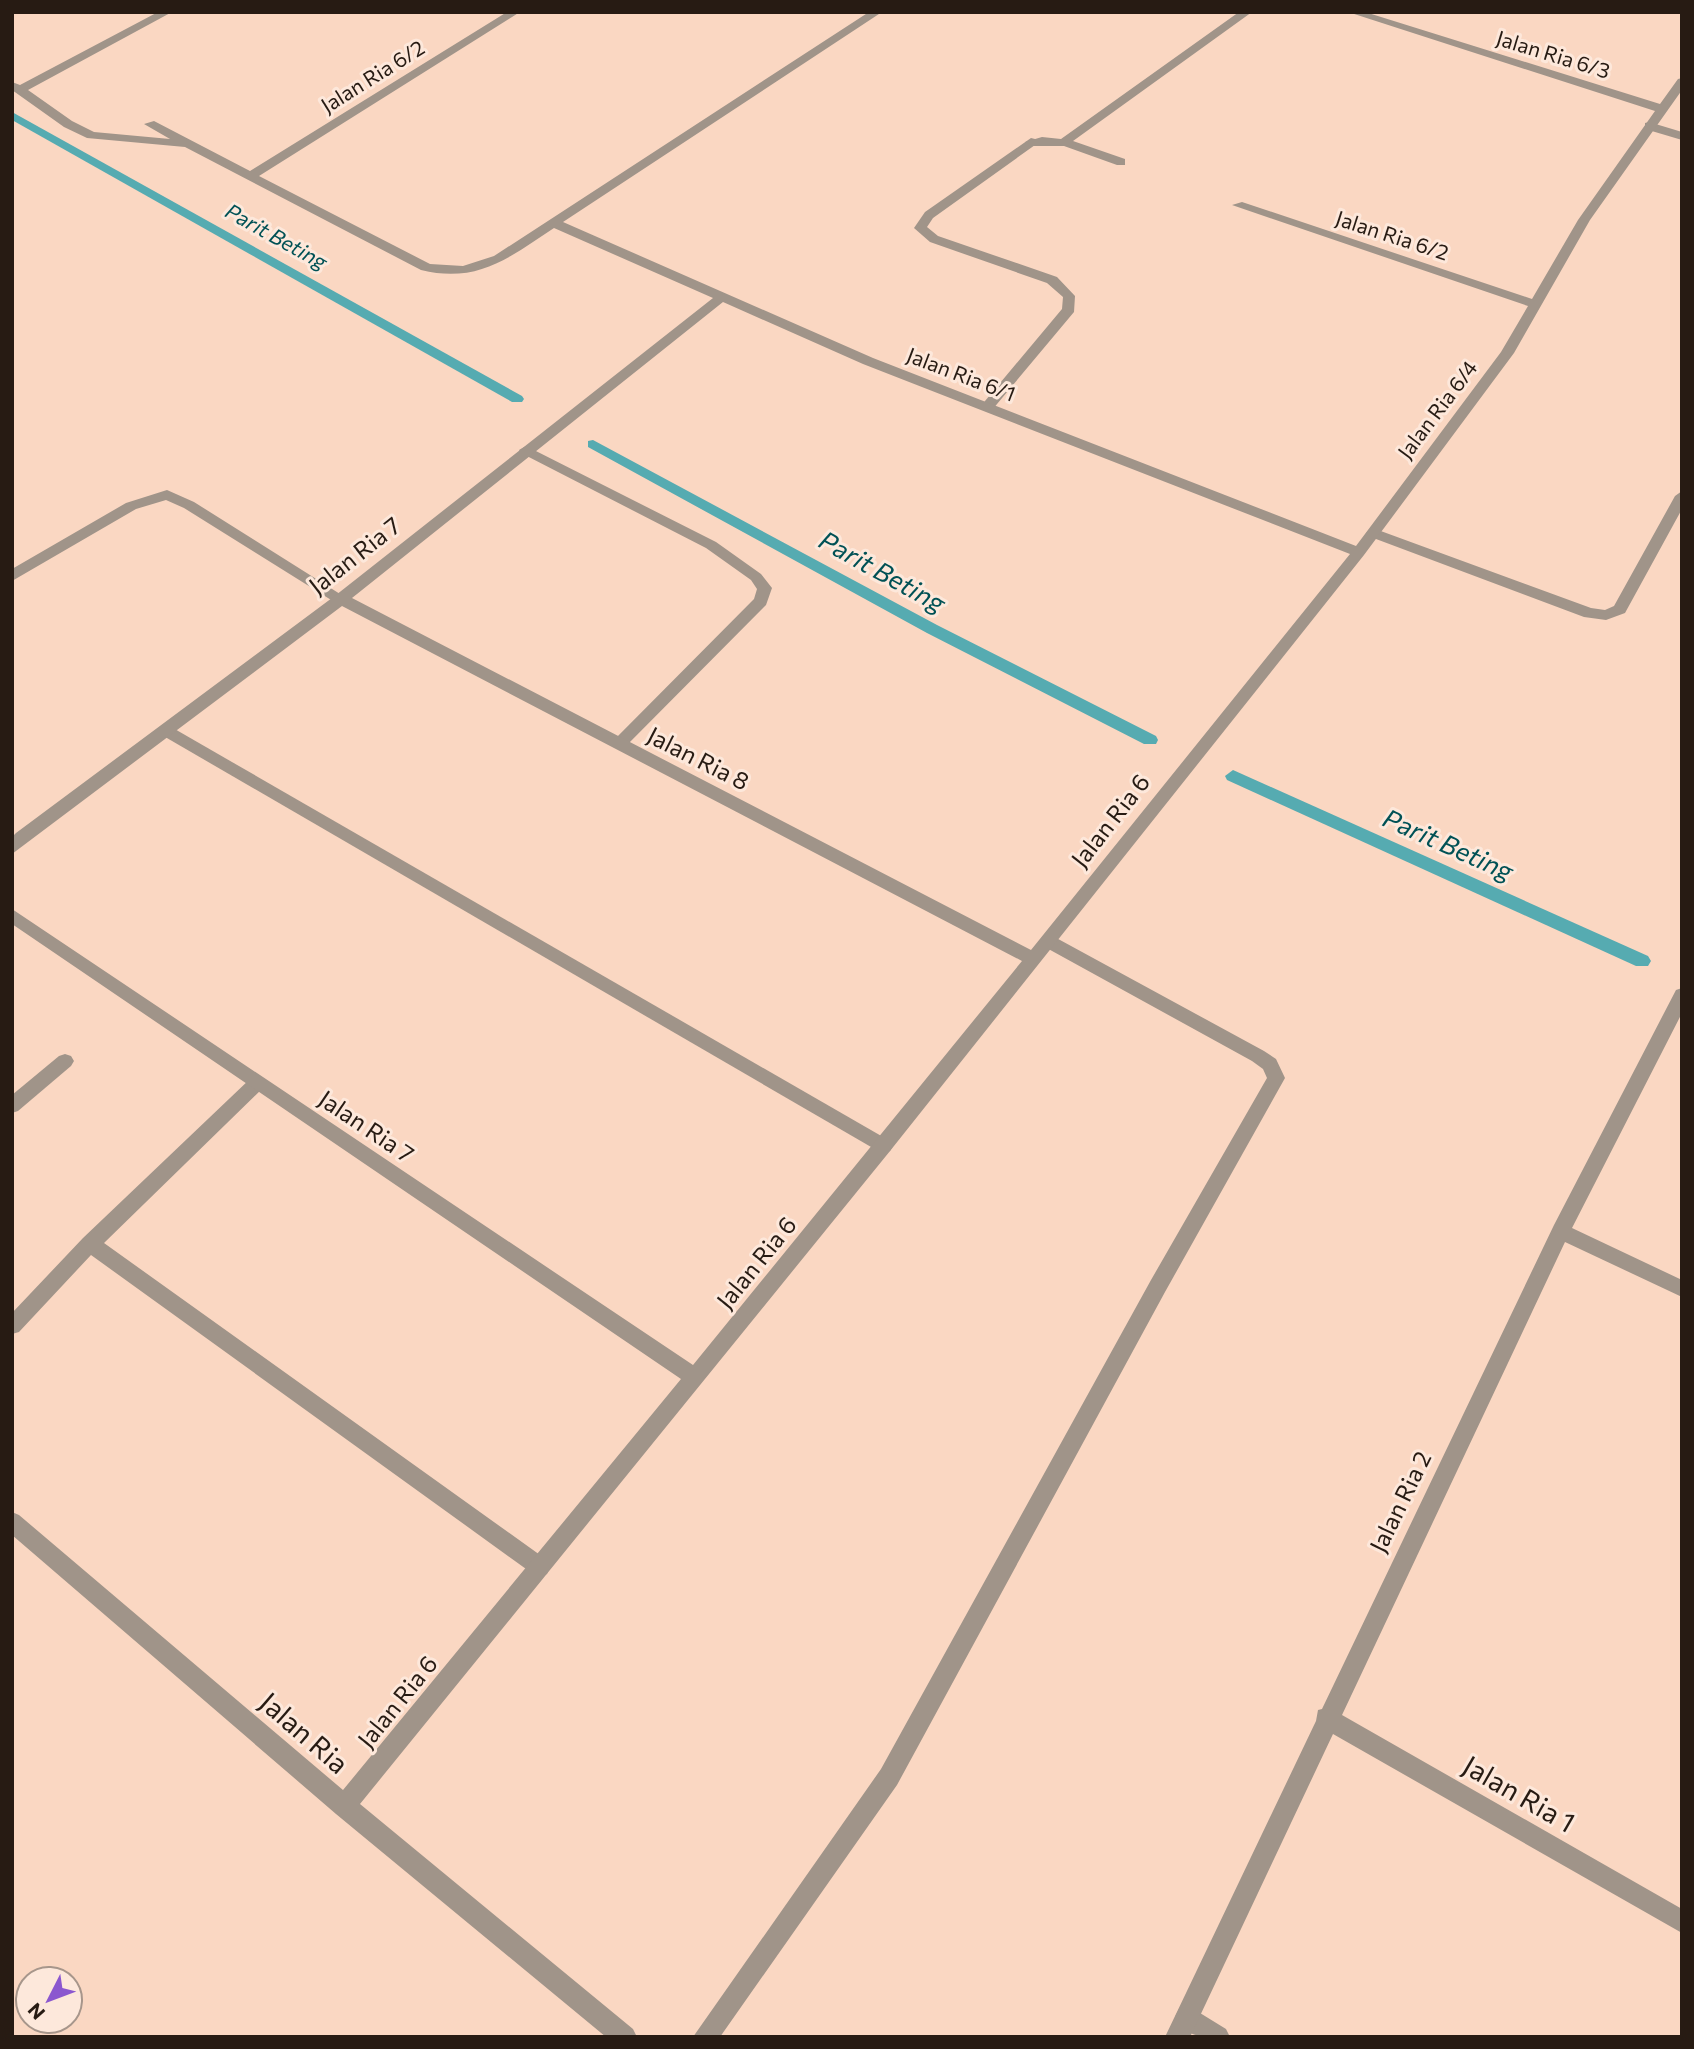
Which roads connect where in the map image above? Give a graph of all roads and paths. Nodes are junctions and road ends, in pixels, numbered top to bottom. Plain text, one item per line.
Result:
1 (167, 12) edge
2 (515, 12) edge
3 (877, 12) edge
4 (1247, 12) edge
5 (1353, 12) edge
6 (1682, 81) edge
7 (16, 87) edge
8 (1661, 109) junction
9 (150, 124) dead end
10 (1649, 126) junction
11 (1682, 136) edge
12 (1063, 143) junction
13 (193, 145) junction
14 (1121, 162) dead end
15 (252, 174) junction
16 (1238, 205) dead end
17 (554, 223) junction
18 (722, 297) junction
19 (1534, 304) junction
20 (987, 407) junction
21 (526, 450) junction
22 (1682, 496) edge
23 (1373, 533) junction
24 (1359, 552) junction
25 (12, 576) edge
26 (341, 599) junction
27 (166, 730) junction
28 (619, 743) junction
29 (1204, 747) joint
30 (12, 848) edge
31 (12, 915) edge
32 (1049, 941) junction
33 (1034, 959) junction
34 (1682, 995) edge
35 (65, 1061) dead end
36 (257, 1083) junction
37 (12, 1106) edge
38 (884, 1146) junction
39 (1561, 1231) junction
40 (90, 1244) junction
41 (1682, 1289) edge
42 (12, 1326) edge
43 (694, 1377) junction
44 (12, 1522) edge
45 (540, 1567) junction
46 (1326, 1718) junction
47 (344, 1807) junction
48 (1682, 1922) edge
49 (1182, 2027) edge
50 (625, 2037) edge
51 (705, 2037) edge
52 (1218, 2037) edge

1 - 7 street
2 - 15 street, Jalan Ria 6/2
3 - 17 street
4 - 12 street
5 - 8 street, Jalan Ria 6/3
6 - 8 street, Jalan Ria 6/4
7 - 13 street
8 - 10 street, Jalan Ria 6/4
9 - 13 street
10 - 11 street
10 - 19 street, Jalan Ria 6/4
12 - 14 street
12 - 20 street
13 - 15 street
15 - 17 street
16 - 19 street, Jalan Ria 6/2
17 - 18 street, Jalan Ria 6/1
18 - 20 street, Jalan Ria 6/1
18 - 21 street, Jalan Ria 7
19 - 23 street, Jalan Ria 6/4
20 - 24 street, Jalan Ria 6/1
21 - 26 street, Jalan Ria 7
21 - 28 street
22 - 23 street
23 - 24 street, Jalan Ria 6/4
24 - 29 street, Jalan Ria 6/4
25 - 26 street, Jalan Ria 8
26 - 27 street, Jalan Ria 7
26 - 28 street, Jalan Ria 8
27 - 30 street, Jalan Ria 7
27 - 38 street
28 - 33 street, Jalan Ria 8
29 - 32 street, Jalan Ria 6
31 - 36 street, Jalan Ria 7
32 - 33 street, Jalan Ria 6
32 - 51 street
33 - 38 street, Jalan Ria 6
34 - 39 street, Jalan Ria 2
35 - 37 street
36 - 40 street
36 - 43 street, Jalan Ria 7
38 - 43 street, Jalan Ria 6
39 - 41 street
39 - 46 street, Jalan Ria 2
40 - 42 street
40 - 45 street
43 - 45 street, Jalan Ria 6
44 - 47 street, Jalan Ria
45 - 47 street, Jalan Ria 6
46 - 48 street, Jalan Ria 1
46 - 49 street, Jalan Ria 2
47 - 50 street, Jalan Ria
49 - 52 street

